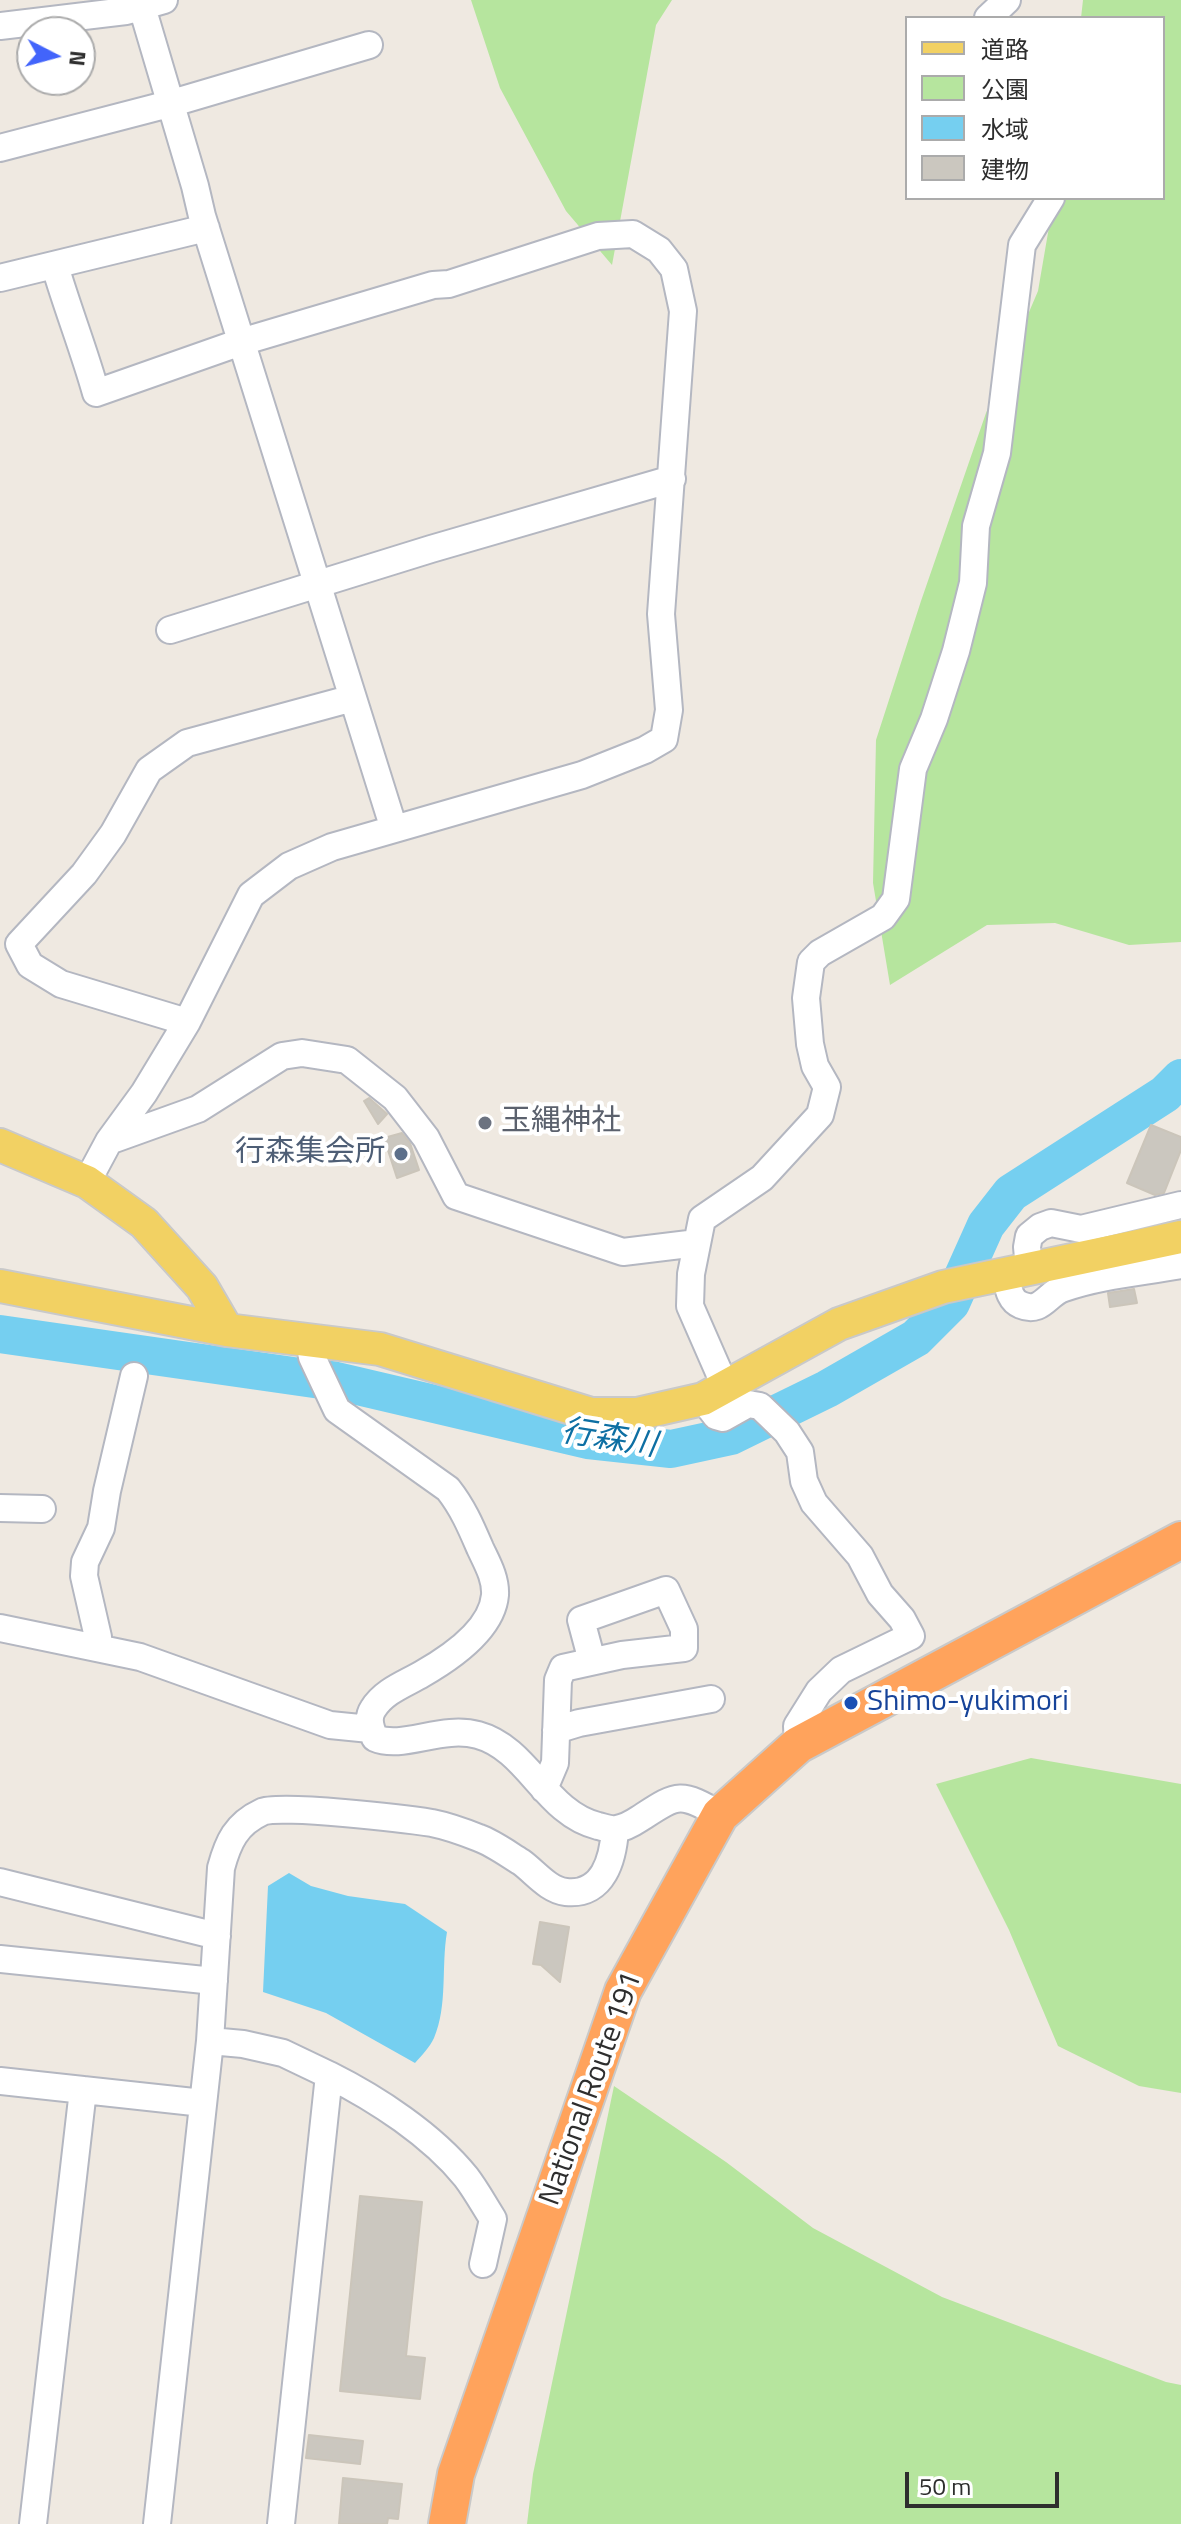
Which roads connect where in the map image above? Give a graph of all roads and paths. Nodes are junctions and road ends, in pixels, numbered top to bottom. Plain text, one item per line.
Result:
1 (1007, 0) edge
2 (153, 4) edge
3 (990, 16) edge
4 (0, 26) edge
5 (369, 45) dead end
6 (169, 104) junction
7 (0, 148) edge
8 (1050, 200) edge
9 (206, 228) junction
10 (55, 266) junction
11 (0, 278) edge
12 (241, 342) junction
13 (672, 479) junction
14 (317, 585) junction
15 (170, 630) dead end
16 (353, 698) junction
17 (394, 829) junction
18 (187, 1022) junction
19 (109, 1141) junction
20 (0, 1145) edge
21 (87, 1182) junction
22 (1181, 1205) edge
23 (1181, 1237) edge
24 (697, 1243) junction
25 (1181, 1265) edge
26 (1011, 1272) junction
27 (0, 1286) edge
28 (227, 1330) junction
29 (309, 1340) junction
30 (134, 1376) dead end
31 (714, 1392) junction
32 (0, 1508) edge
33 (42, 1509) dead end
34 (1181, 1540) edge
35 (0, 1628) edge
36 (97, 1648) junction
37 (592, 1661) dead end
38 (711, 1699) dead end
39 (370, 1729) junction
40 (556, 1730) junction
41 (798, 1745) junction
42 (544, 1789) junction
43 (720, 1815) junction
44 (615, 1830) junction
45 (0, 1882) edge
46 (217, 1936) junction
47 (0, 1959) edge
48 (214, 1981) junction
49 (210, 2041) junction
50 (329, 2075) junction
51 (0, 2081) edge
52 (83, 2090) junction
53 (203, 2103) junction
54 (483, 2264) dead end
55 (33, 2524) edge
56 (157, 2524) edge
57 (281, 2524) edge
58 (447, 2524) edge

1 - 3 street
2 - 4 street
2 - 6 street
5 - 6 street
6 - 7 street
6 - 9 street
8 - 24 street
9 - 10 street
9 - 12 street
10 - 11 street
10 - 12 street
12 - 13 street
12 - 14 street
13 - 14 street
13 - 17 street
14 - 15 street
14 - 16 street
16 - 17 street
16 - 18 street
17 - 18 street
18 - 19 street
19 - 21 street
19 - 24 street
20 - 21 main road
21 - 28 main road
22 - 26 street
23 - 26 main road
24 - 31 street
25 - 26 street
26 - 31 main road
27 - 28 main road
28 - 29 main road
29 - 31 main road
29 - 39 street
30 - 36 street
31 - 41 street
32 - 33 street
34 - 41 highway, National Route 191
35 - 36 street
36 - 39 street
37 - 40 street
38 - 40 street
39 - 42 street
40 - 42 street
41 - 43 highway, National Route 191
42 - 44 street
43 - 44 street
43 - 58 highway, National Route 191
44 - 46 street
45 - 46 street
46 - 48 street
47 - 48 street
48 - 49 street
49 - 50 street
49 - 53 street
50 - 54 street
50 - 57 street
51 - 52 street
52 - 53 street
52 - 55 street
53 - 56 street

